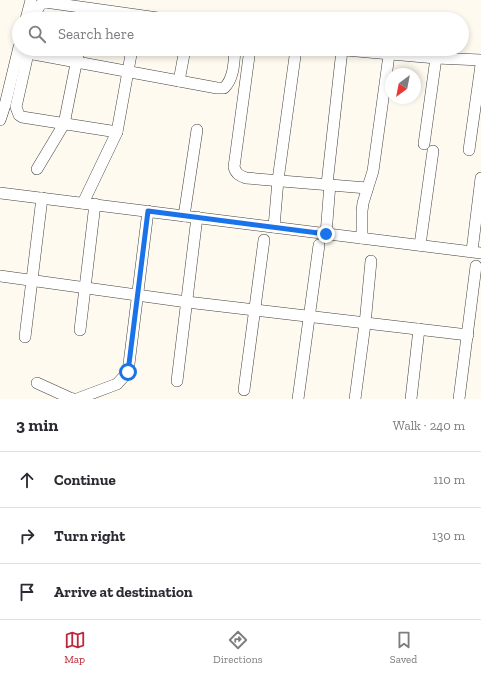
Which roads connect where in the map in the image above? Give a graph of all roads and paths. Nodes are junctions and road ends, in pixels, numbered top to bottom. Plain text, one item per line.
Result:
1 (31, 0) edge
2 (28, 12) edge
3 (37, 12) edge
4 (81, 12) edge
5 (22, 56) edge
6 (24, 56) edge
7 (51, 56) edge
8 (78, 56) edge
9 (131, 56) edge
10 (184, 56) edge
11 (234, 56) edge
12 (249, 56) edge
13 (295, 56) edge
14 (337, 56) edge
15 (389, 56) edge
16 (405, 56) edge
17 (436, 58) junction
18 (481, 60) edge
19 (77, 62) junction
20 (481, 65) edge
21 (128, 71) junction
22 (179, 81) junction
23 (3, 97) edge
24 (0, 120) edge
25 (64, 124) junction
26 (197, 130) dead end
27 (117, 132) junction
28 (424, 144) dead end
29 (469, 150) dead end
30 (433, 151) dead end
31 (37, 169) dead end
32 (481, 178) edge
33 (278, 180) junction
34 (328, 184) junction
35 (367, 188) junction
36 (0, 193) edge
37 (42, 198) junction
38 (83, 203) junction
39 (95, 204) junction
40 (148, 211) junction
41 (184, 216) junction
42 (197, 217) junction
43 (274, 227) junction
44 (326, 234) junction
45 (362, 238) junction
46 (264, 240) dead end
47 (319, 245) dead end
48 (420, 245) junction
49 (476, 252) edge
50 (371, 261) dead end
51 (476, 266) dead end
52 (0, 276) edge
53 (32, 280) junction
54 (85, 287) junction
55 (137, 294) junction
56 (187, 302) junction
57 (255, 310) junction
58 (310, 316) junction
59 (365, 324) junction
60 (419, 329) junction
61 (80, 330) dead end
62 (468, 335) junction
63 (25, 337) dead end
64 (177, 381) dead end
65 (37, 383) dead end
66 (244, 390) dead end
67 (74, 399) edge
68 (77, 399) edge
69 (298, 399) edge
70 (355, 399) edge
71 (410, 399) edge
72 (459, 399) edge

1 - 2 street
3 - 4 street
5 - 23 street
6 - 25 street
7 - 19 street
8 - 19 street
9 - 21 street
10 - 22 street
11 - 22 street
12 - 33 street
13 - 33 street
14 - 34 street
15 - 35 street
16 - 17 street
17 - 18 street
17 - 28 street
19 - 21 street
19 - 25 street
20 - 29 street
21 - 22 street
21 - 27 street
23 - 24 street
25 - 27 street
25 - 31 street
26 - 41 street
27 - 38 street
30 - 48 street
32 - 49 street
33 - 34 street
33 - 43 street
34 - 35 street
34 - 44 street
35 - 45 street
36 - 37 street
37 - 38 street
37 - 53 street
38 - 39 street
39 - 40 street
39 - 54 street
40 - 41 street
40 - 55 street
41 - 42 street
42 - 43 street
42 - 56 street
43 - 44 street
44 - 45 street
45 - 48 street
46 - 57 street
47 - 58 street
48 - 49 street
50 - 59 street
51 - 62 street
52 - 53 street
53 - 54 street
53 - 63 street
54 - 55 street
54 - 61 street
55 - 56 street
55 - 68 street
56 - 57 street
56 - 64 street
57 - 58 street
57 - 66 street
58 - 59 street
58 - 69 street
59 - 60 street
59 - 70 street
60 - 62 street
60 - 71 street
62 - 72 street
65 - 67 street

